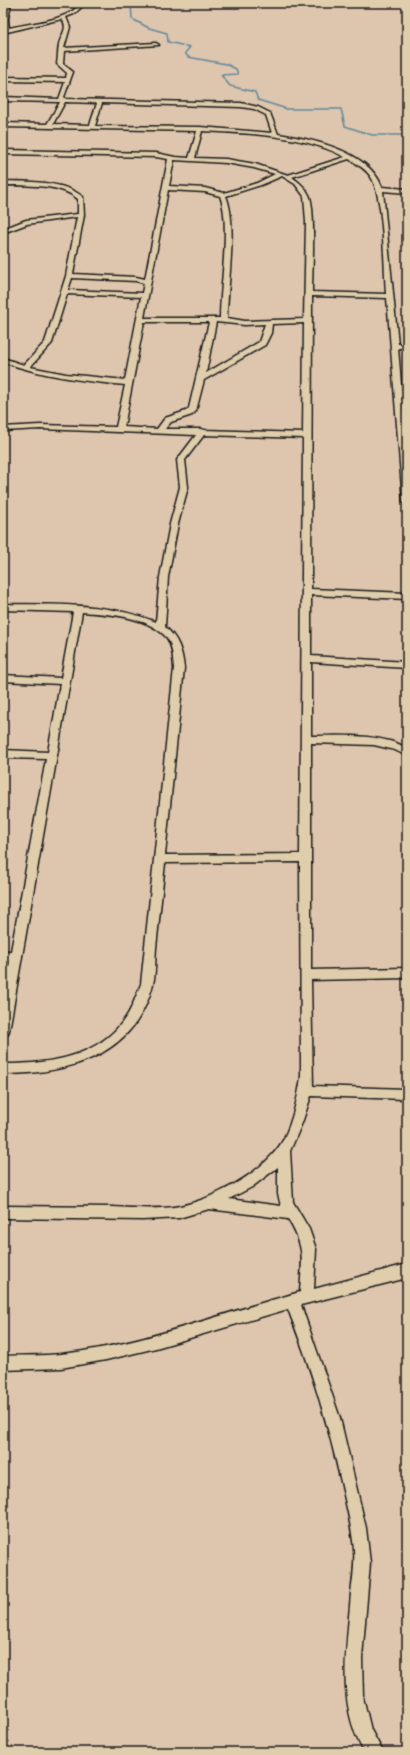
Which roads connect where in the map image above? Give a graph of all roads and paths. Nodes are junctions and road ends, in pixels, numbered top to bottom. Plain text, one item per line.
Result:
1 (9, 3) edge
2 (84, 3) edge
3 (5, 12) edge
4 (63, 17) junction
5 (5, 31) edge
6 (156, 45) dead end
7 (62, 50) junction
8 (3, 79) edge
9 (68, 80) junction
10 (3, 99) edge
11 (64, 100) junction
12 (100, 101) junction
13 (3, 125) edge
14 (50, 126) junction
15 (92, 127) junction
16 (200, 129) junction
17 (276, 136) junction
18 (3, 152) edge
19 (189, 152) junction
20 (170, 157) junction
21 (350, 157) junction
22 (284, 176) junction
23 (3, 183) edge
24 (166, 188) junction
25 (380, 189) junction
26 (407, 190) edge
27 (223, 195) junction
28 (81, 215) junction
29 (3, 231) edge
30 (69, 276) junction
31 (148, 282) junction
32 (64, 292) junction
33 (308, 294) junction
34 (146, 295) junction
35 (390, 296) junction
36 (141, 320) junction
37 (213, 320) junction
38 (223, 320) junction
39 (308, 322) junction
40 (269, 323) junction
41 (394, 346) junction
42 (407, 346) edge
43 (3, 360) edge
44 (25, 368) junction
45 (200, 379) junction
46 (130, 383) junction
47 (398, 388) junction
48 (407, 388) edge
49 (120, 428) junction
50 (3, 429) edge
51 (160, 430) junction
52 (201, 431) junction
53 (307, 436) junction
54 (407, 502) edge
55 (307, 592) junction
56 (407, 596) edge
57 (3, 607) edge
58 (78, 610) junction
59 (160, 627) junction
60 (307, 659) junction
61 (407, 665) edge
62 (3, 678) edge
63 (64, 681) junction
64 (307, 739) junction
65 (407, 752) edge
66 (3, 754) edge
67 (52, 756) junction
68 (306, 858) junction
69 (161, 859) junction
70 (3, 956) edge
71 (17, 956) junction
72 (407, 973) edge
73 (305, 975) junction
74 (3, 1031) edge
75 (3, 1069) edge
76 (306, 1091) junction
77 (407, 1094) edge
78 (284, 1151) junction
79 (209, 1203) junction
80 (3, 1212) edge
81 (292, 1213) junction
82 (407, 1271) edge
83 (307, 1297) junction
84 (292, 1301) junction
85 (3, 1363) edge
86 (374, 1752) edge

1 - 3 street
2 - 4 street
3 - 5 street
4 - 5 street
4 - 7 street
6 - 7 street
7 - 9 street
8 - 9 street
9 - 11 street
10 - 11 street
11 - 12 street
11 - 14 street
12 - 15 street
12 - 17 street
13 - 14 street
14 - 15 street
15 - 16 street
16 - 17 street
16 - 19 street
17 - 21 street
18 - 20 street
19 - 20 street
19 - 22 street
20 - 24 street
21 - 22 street
21 - 25 street
22 - 27 street
22 - 33 street
23 - 28 street
24 - 27 street
24 - 31 street
25 - 26 street
25 - 35 street
27 - 38 street
28 - 29 street
28 - 30 street
30 - 31 street
30 - 32 street
31 - 34 street
32 - 34 street
32 - 44 street
33 - 35 street
33 - 39 street
34 - 36 street
35 - 41 street
36 - 37 street
36 - 46 street
37 - 38 street
37 - 45 street
38 - 40 street
39 - 40 street
39 - 53 street
40 - 45 street
41 - 42 street
41 - 47 street
43 - 44 street
44 - 46 street
45 - 51 street
46 - 49 street
47 - 48 street
47 - 54 street
49 - 50 street
49 - 51 street
51 - 52 street
52 - 53 street
52 - 59 street
53 - 55 street
55 - 56 street
55 - 60 street
57 - 58 street
58 - 59 street
58 - 63 street
59 - 69 street
60 - 61 street
60 - 64 street
62 - 63 street
63 - 67 street
64 - 65 street
64 - 68 street
66 - 67 street
67 - 71 street
68 - 69 street
68 - 73 street
69 - 75 street
70 - 71 street
71 - 74 street
72 - 73 street
73 - 76 street
76 - 77 street
76 - 78 street
78 - 79 street
78 - 81 street
79 - 80 street
79 - 81 street
81 - 83 street
82 - 83 street
83 - 84 street
84 - 85 street
84 - 86 street

